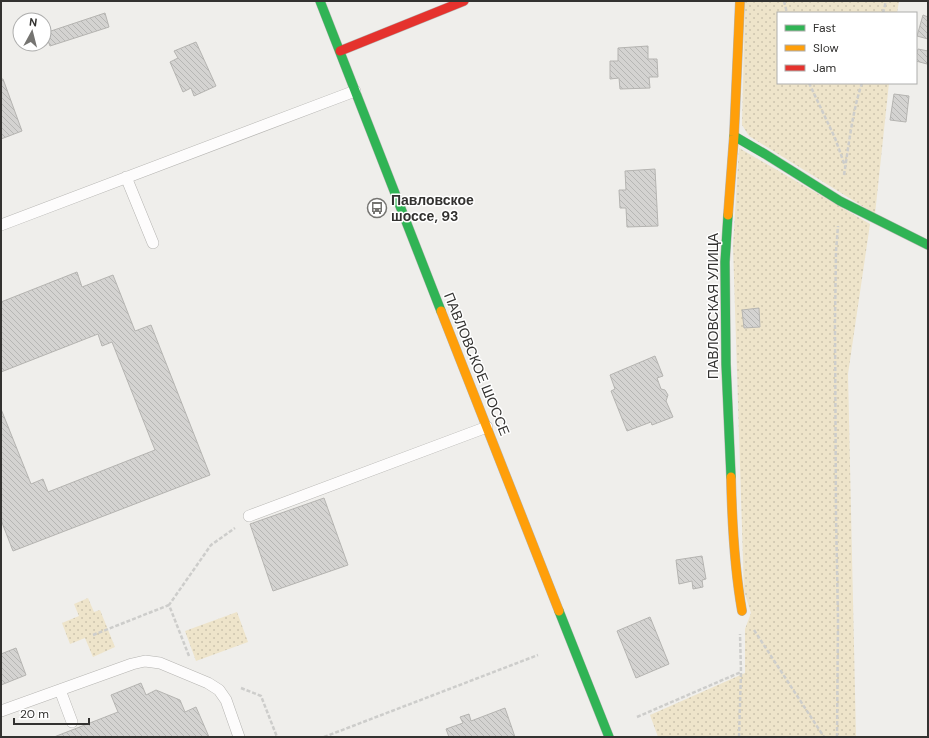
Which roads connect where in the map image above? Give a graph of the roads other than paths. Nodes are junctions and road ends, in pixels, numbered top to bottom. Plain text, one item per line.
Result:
1 (320, 1) edge
2 (464, 1) edge
3 (740, 1) edge
4 (340, 51) junction
5 (355, 91) junction
6 (734, 136) junction
7 (126, 177) junction
8 (1, 225) edge
9 (153, 243) dead end
10 (928, 245) edge
11 (487, 427) junction
12 (249, 516) road end
13 (742, 611) road end
14 (60, 690) junction
15 (1, 712) edge
16 (72, 722) dead end
17 (239, 737) edge
18 (609, 737) edge

1 - 4 main road, ПАВЛОВСКОЕ ШОССЕ
2 - 4 main road
3 - 6 main road, ПАВЛОВСКАЯ УЛИЦА
4 - 5 main road, ПАВЛОВСКОЕ ШОССЕ
5 - 7 lane
5 - 11 main road, ПАВЛОВСКОЕ ШОССЕ
6 - 10 main road
6 - 13 main road, ПАВЛОВСКАЯ УЛИЦА
7 - 8 lane
7 - 9 lane
11 - 12 lane
11 - 18 main road, ПАВЛОВСКОЕ ШОССЕ
14 - 15 lane
14 - 16 lane
14 - 17 lane

